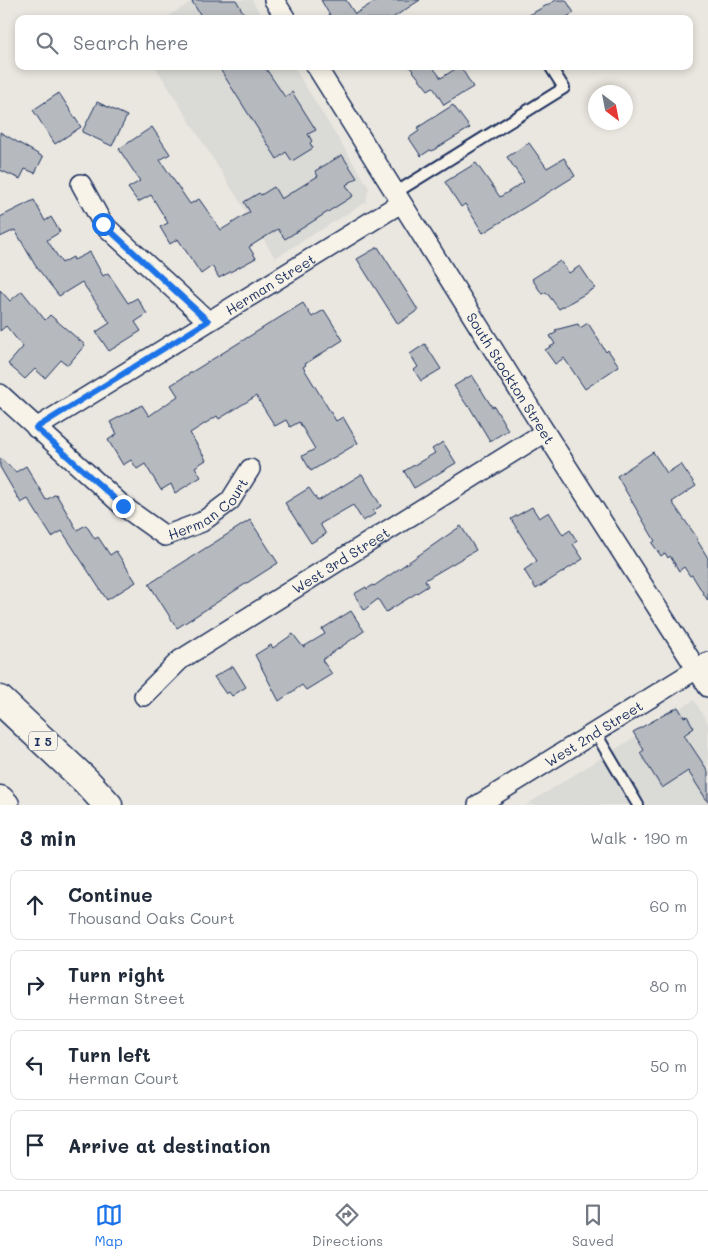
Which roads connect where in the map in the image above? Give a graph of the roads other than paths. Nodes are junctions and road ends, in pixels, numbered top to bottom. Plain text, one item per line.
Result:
1 (274, 0) edge
2 (283, 15) edge
3 (318, 70) edge
4 (553, 70) edge
5 (81, 184) dead end
6 (398, 198) junction
7 (208, 321) junction
8 (0, 394) edge
9 (36, 428) junction
10 (545, 432) junction
11 (250, 469) dead end
12 (702, 665) edge
13 (708, 687) edge
14 (144, 696) dead end
15 (0, 700) edge
16 (595, 732) junction
17 (86, 781) junction
18 (0, 800) edge
19 (5, 805) edge
20 (108, 805) edge
21 (126, 805) edge
22 (478, 805) edge
23 (638, 805) edge

1 - 2 street
3 - 6 street, South Stockton Street
4 - 6 lane
5 - 7 street
6 - 7 street, Herman Street
6 - 10 street, South Stockton Street
7 - 9 street, Herman Street
8 - 9 street, Herman Court
9 - 11 street, Herman Court
10 - 12 street, South Stockton Street
10 - 14 street, West 3rd Street
12 - 13 street, South Stockton Street
12 - 16 street, West 2nd Street
15 - 17 highway, I 5
16 - 22 street, West 2nd Street
16 - 23 lane
17 - 20 highway, I 5
17 - 21 highway
18 - 19 highway

